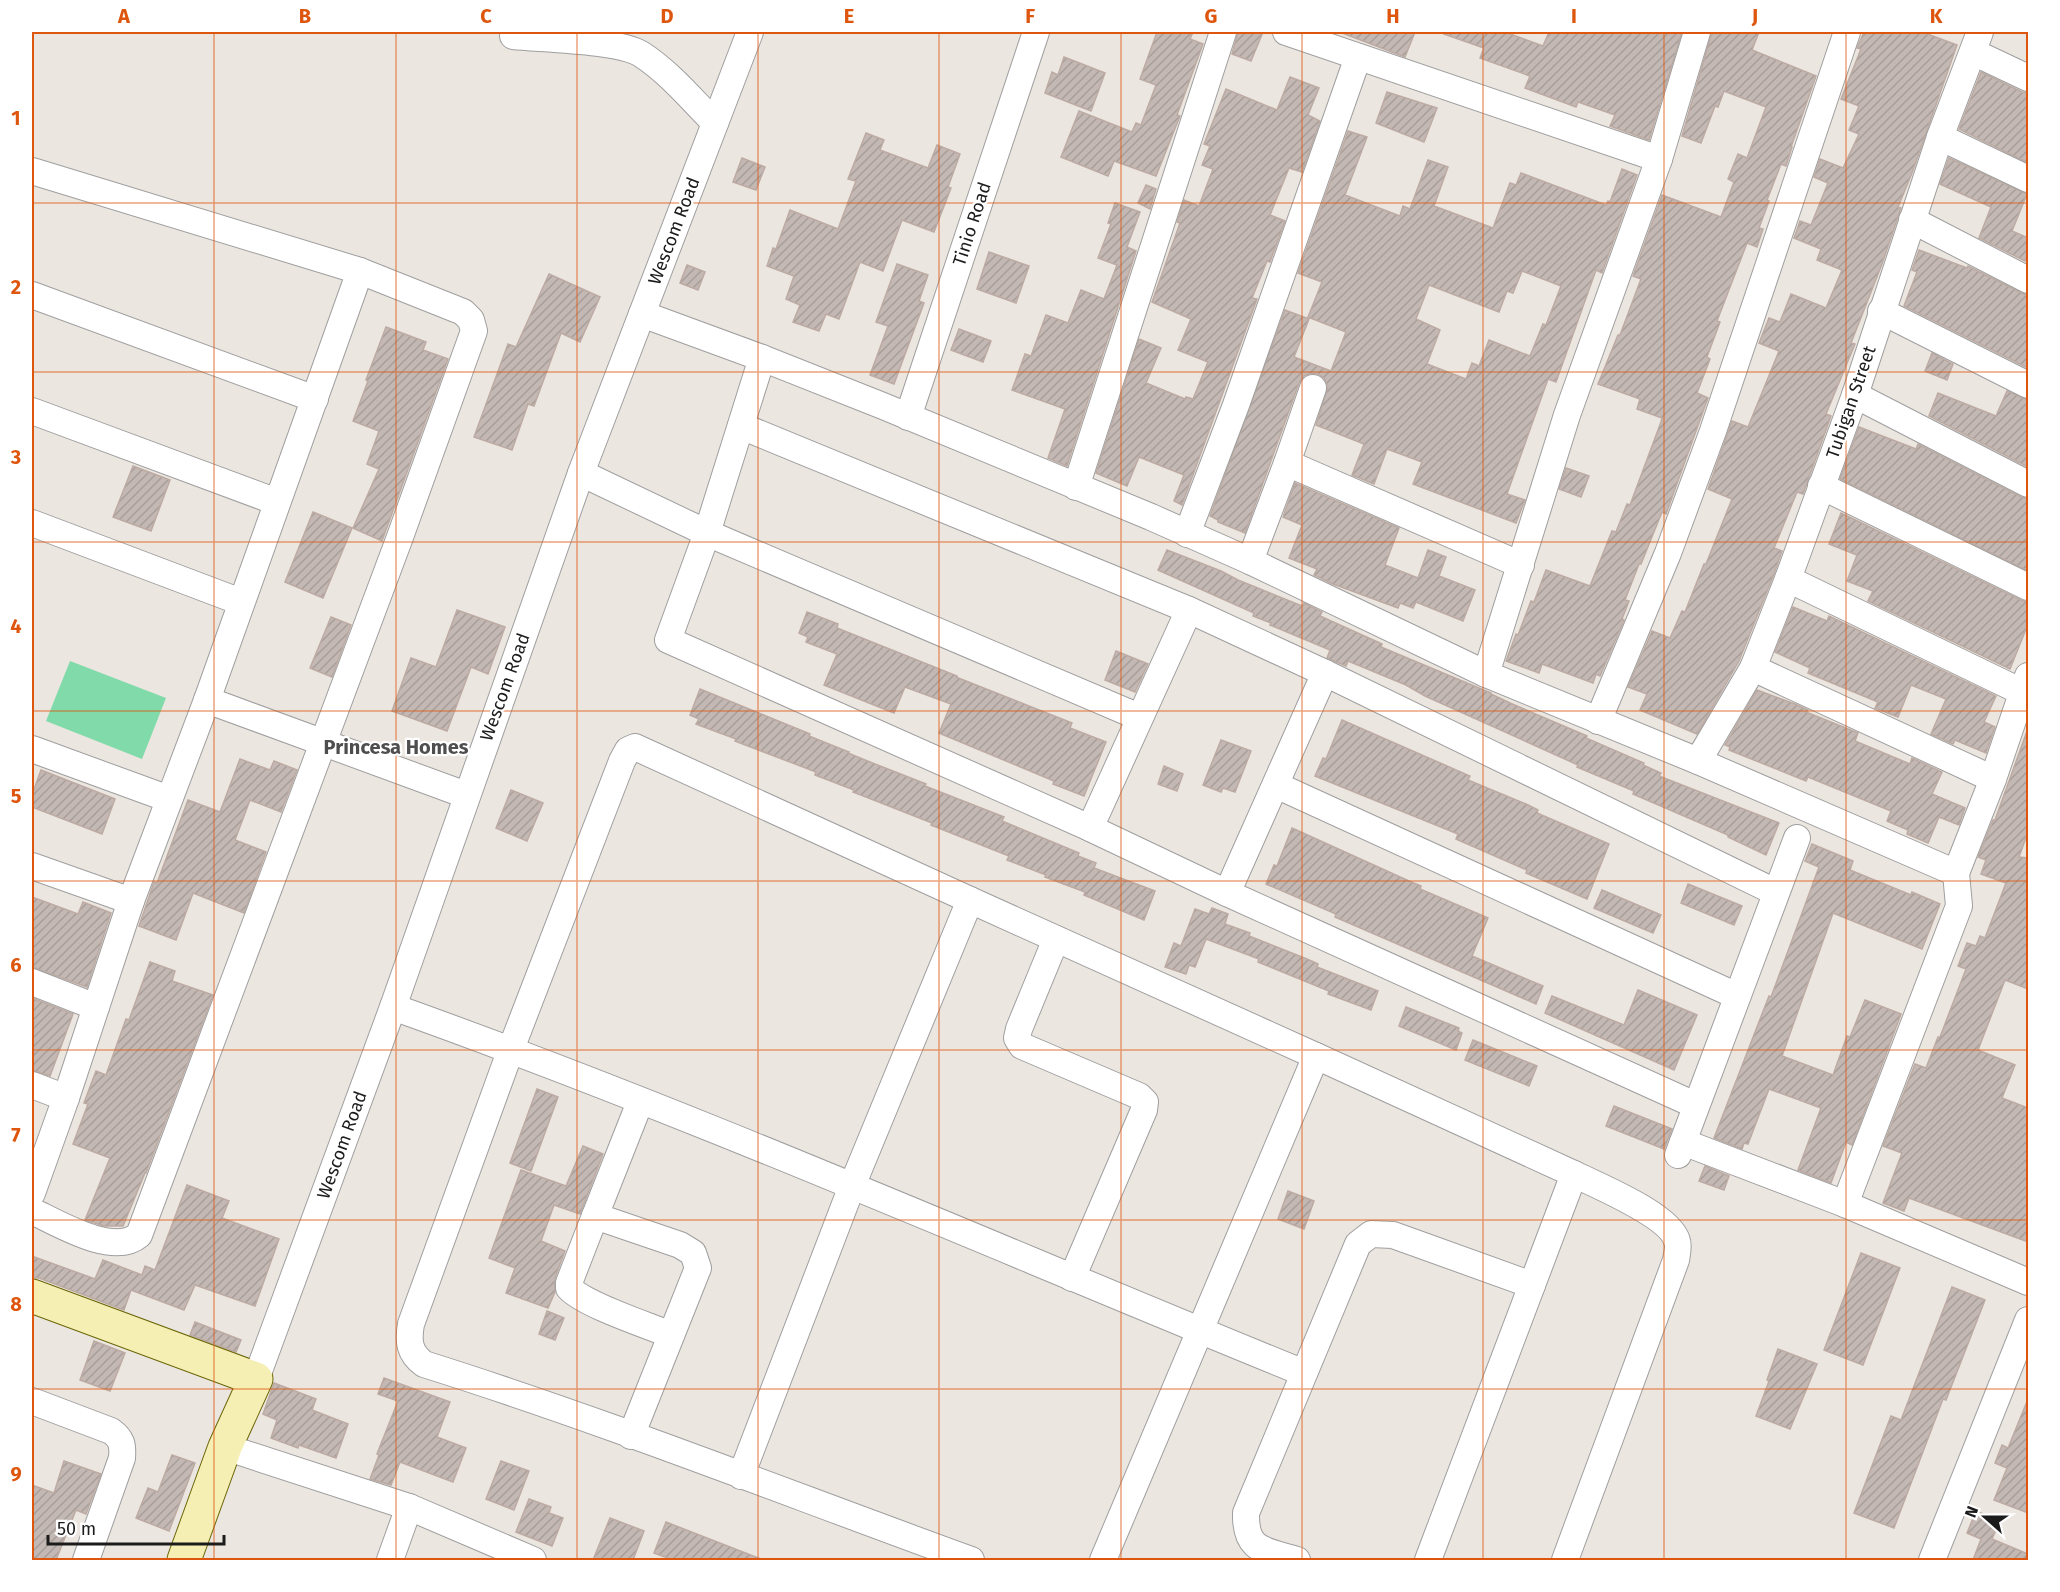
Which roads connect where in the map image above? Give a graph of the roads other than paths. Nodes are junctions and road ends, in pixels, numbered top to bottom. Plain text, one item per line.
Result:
1 (750, 32) edge
2 (1036, 32) edge
3 (1223, 32) edge
4 (1286, 32) edge
5 (1697, 32) edge
6 (1847, 32) edge
7 (513, 36) dead end
8 (1976, 42) edge
9 (1358, 57) junction
10 (2028, 78) edge
11 (715, 123) junction
12 (1940, 137) junction
13 (1659, 159) junction
14 (32, 171) edge
15 (2028, 179) edge
16 (1912, 220) junction
17 (360, 271) junction
18 (2028, 280) edge
19 (32, 295) edge
20 (1881, 311) junction
21 (642, 314) junction
22 (762, 358) junction
23 (2028, 385) edge
24 (1313, 388) dead end
25 (1855, 395) junction
26 (315, 399) junction
27 (32, 411) edge
28 (908, 417) junction
29 (741, 426) junction
30 (1287, 463) junction
31 (581, 473) junction
32 (2028, 484) edge
33 (1821, 486) junction
34 (1076, 487) junction
35 (277, 502) junction
36 (32, 525) edge
37 (707, 533) junction
38 (1186, 534) junction
39 (1250, 561) junction
40 (1521, 565) junction
41 (1788, 579) junction
42 (2028, 587) edge
43 (241, 602) junction
44 (1189, 610) junction
45 (1753, 668) junction
46 (1325, 673) junction
47 (1486, 674) junction
48 (2025, 684) edge
49 (207, 700) junction
50 (1139, 717) junction
51 (1598, 721) junction
52 (323, 744) junction
53 (32, 748) edge
54 (1698, 761) junction
55 (1993, 779) junction
56 (1276, 785) junction
57 (466, 795) junction
58 (169, 799) junction
59 (1090, 828) junction
60 (1797, 838) dead end
61 (32, 866) edge
62 (1956, 873) junction
63 (1775, 892) junction
64 (1227, 893) junction
65 (970, 900) junction
66 (131, 901) junction
67 (1056, 939) junction
68 (32, 982) edge
69 (1737, 996) junction
70 (96, 1007) junction
71 (393, 1007) junction
72 (511, 1049) junction
73 (1316, 1056) junction
74 (32, 1085) edge
75 (66, 1098) junction
76 (640, 1102) junction
77 (1695, 1105) junction
78 (1574, 1174) junction
79 (852, 1185) junction
80 (32, 1193) edge
81 (1845, 1204) junction
82 (32, 1211) edge
83 (595, 1216) junction
84 (1072, 1278) junction
85 (2028, 1282) edge
86 (1532, 1285) junction
87 (32, 1296) edge
88 (2028, 1320) edge
89 (1199, 1330) junction
90 (670, 1335) junction
91 (1304, 1373) junction
92 (256, 1379) junction
93 (32, 1401) edge
94 (631, 1436) junction
95 (225, 1447) junction
96 (741, 1476) junction
97 (409, 1507) junction
98 (86, 1560) edge
99 (184, 1560) edge
100 (390, 1560) edge
101 (533, 1560) edge
102 (971, 1560) edge
103 (1103, 1560) edge
104 (1297, 1560) edge
105 (1428, 1560) edge
106 (1565, 1560) edge
107 (1932, 1560) edge

1 - 11 street, Wescom Road
2 - 28 street, Tinio Road
3 - 34 street
4 - 9 street
5 - 13 street
6 - 51 street
7 - 11 street
8 - 10 street
8 - 12 street, Tubigan Street
9 - 13 street
9 - 38 street
11 - 21 street, Wescom Road
12 - 15 street
12 - 16 street, Tubigan Street
13 - 40 street
14 - 17 street
16 - 18 street
16 - 20 street, Tubigan Street
17 - 26 street
17 - 52 street
19 - 26 street
20 - 23 street
20 - 25 street, Tubigan Street
21 - 22 street
21 - 31 street, Wescom Road
22 - 28 street
22 - 29 street
24 - 30 street
25 - 32 street
25 - 33 street, Tubigan Street
26 - 35 street
27 - 35 street
28 - 34 street
29 - 37 street
29 - 44 street
30 - 39 street
30 - 40 street
31 - 37 street
31 - 57 street, Wescom Road
33 - 41 street, Tubigan Street
33 - 42 street
34 - 38 street
35 - 43 street
36 - 43 street
37 - 50 street
37 - 59 street
38 - 39 street
39 - 47 street
40 - 47 street
41 - 45 street, Tubigan Street
41 - 48 street
43 - 49 street
44 - 46 street
44 - 50 street
45 - 54 street, Tubigan Street
45 - 55 street
46 - 56 street
46 - 63 street
47 - 51 street
48 - 55 street
49 - 52 street
49 - 58 street
50 - 59 street
51 - 54 street
52 - 57 street
52 - 82 street
53 - 58 street
54 - 62 street
55 - 62 street
56 - 64 street
56 - 69 street
57 - 71 street, Wescom Road
58 - 66 street
59 - 64 street
60 - 63 street
61 - 66 street
62 - 81 street
63 - 69 street
64 - 77 street
65 - 67 street
65 - 72 street
65 - 79 street
66 - 70 street
67 - 73 street
67 - 84 street
68 - 70 street
69 - 77 street
70 - 75 street
71 - 72 street
71 - 92 street, Wescom Road
72 - 76 street
72 - 94 street
73 - 78 street
73 - 89 street
74 - 75 street
75 - 80 street
76 - 79 street
76 - 83 street
77 - 81 street
78 - 86 street
78 - 106 street
79 - 84 street
79 - 96 street
81 - 85 street
83 - 90 street
83 - 90 street
84 - 89 street
86 - 91 street
86 - 105 street
87 - 92 street
88 - 107 street
89 - 91 street
89 - 103 street
90 - 94 street
91 - 104 street
92 - 95 street
93 - 98 street
94 - 96 street
95 - 97 street
95 - 99 street
96 - 102 street
97 - 100 street
97 - 101 street

